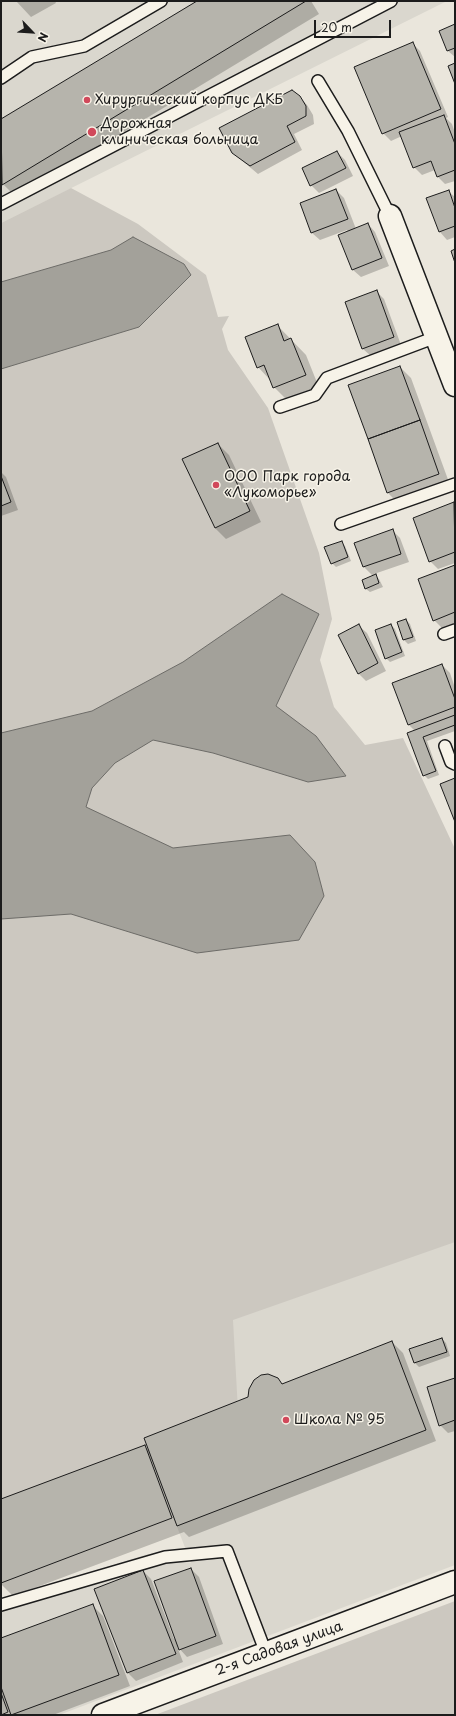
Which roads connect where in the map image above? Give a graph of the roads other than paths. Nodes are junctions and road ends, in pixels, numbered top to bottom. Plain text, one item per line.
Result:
1 (161, 1) edge
2 (391, 1) edge
3 (1, 78) edge
4 (318, 81) dead end
5 (1, 204) edge
6 (390, 216) joint
7 (436, 337) junction
8 (455, 386) edge
9 (280, 407) dead end
10 (455, 484) edge
11 (341, 524) dead end
12 (455, 630) edge
13 (444, 634) dead end
14 (445, 746) dead end
15 (455, 764) edge
16 (455, 1582) edge
17 (1, 1605) edge
18 (266, 1653) junction
19 (103, 1715) edge

1 - 3 lane
2 - 5 lane
4 - 6 lane
6 - 7 street
7 - 8 street
7 - 9 lane
10 - 11 lane
12 - 13 lane
14 - 15 lane
16 - 18 street, 2-я Садовая улица
17 - 18 lane
18 - 19 street, 2-я Садовая улица

